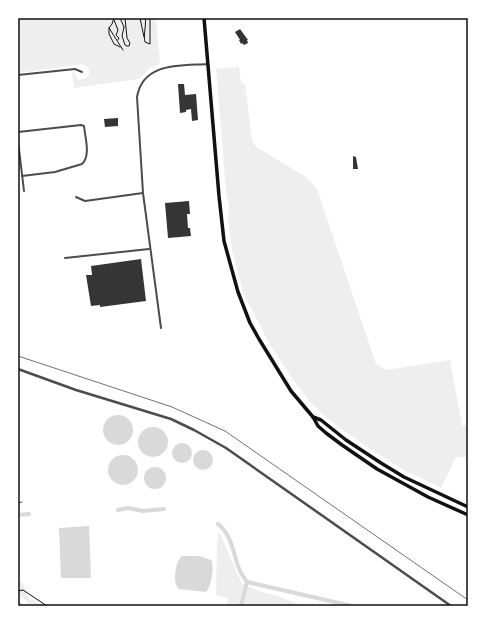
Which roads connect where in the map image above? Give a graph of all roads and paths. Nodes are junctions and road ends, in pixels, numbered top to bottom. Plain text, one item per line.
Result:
1 (120, 18) edge
2 (125, 18) edge
3 (140, 18) edge
4 (144, 18) edge
5 (150, 18) edge
6 (204, 18) edge
7 (114, 19) edge
8 (124, 26) junction
9 (109, 27) junction
10 (144, 39) junction
11 (118, 40) junction
12 (120, 47) dead end
13 (123, 50) dead end
14 (208, 64) junction
15 (82, 72) dead end
16 (18, 75) edge
17 (18, 132) edge
18 (18, 141) edge
19 (22, 176) junction
20 (24, 191) dead end
21 (142, 193) junction
22 (76, 197) dead end
23 (149, 249) junction
24 (65, 258) dead end
25 (161, 328) dead end
26 (18, 369) edge
27 (313, 417) junction
28 (22, 502) dead end
29 (18, 503) edge
30 (468, 507) edge
31 (468, 515) edge
32 (18, 591) edge
33 (47, 606) edge
34 (450, 606) edge

1 - 8 path
2 - 8 path
3 - 10 path
4 - 10 path
5 - 10 path
6 - 14 main road
7 - 9 path
7 - 11 path
8 - 8 path
9 - 11 path
9 - 12 path
11 - 13 path
14 - 21 street
14 - 27 main road
15 - 16 street
17 - 19 street
18 - 19 street
19 - 20 street
21 - 22 street
21 - 23 street
23 - 24 street
23 - 25 street
26 - 34 street
27 - 30 main road
27 - 31 main road
28 - 29 lane
32 - 33 path

